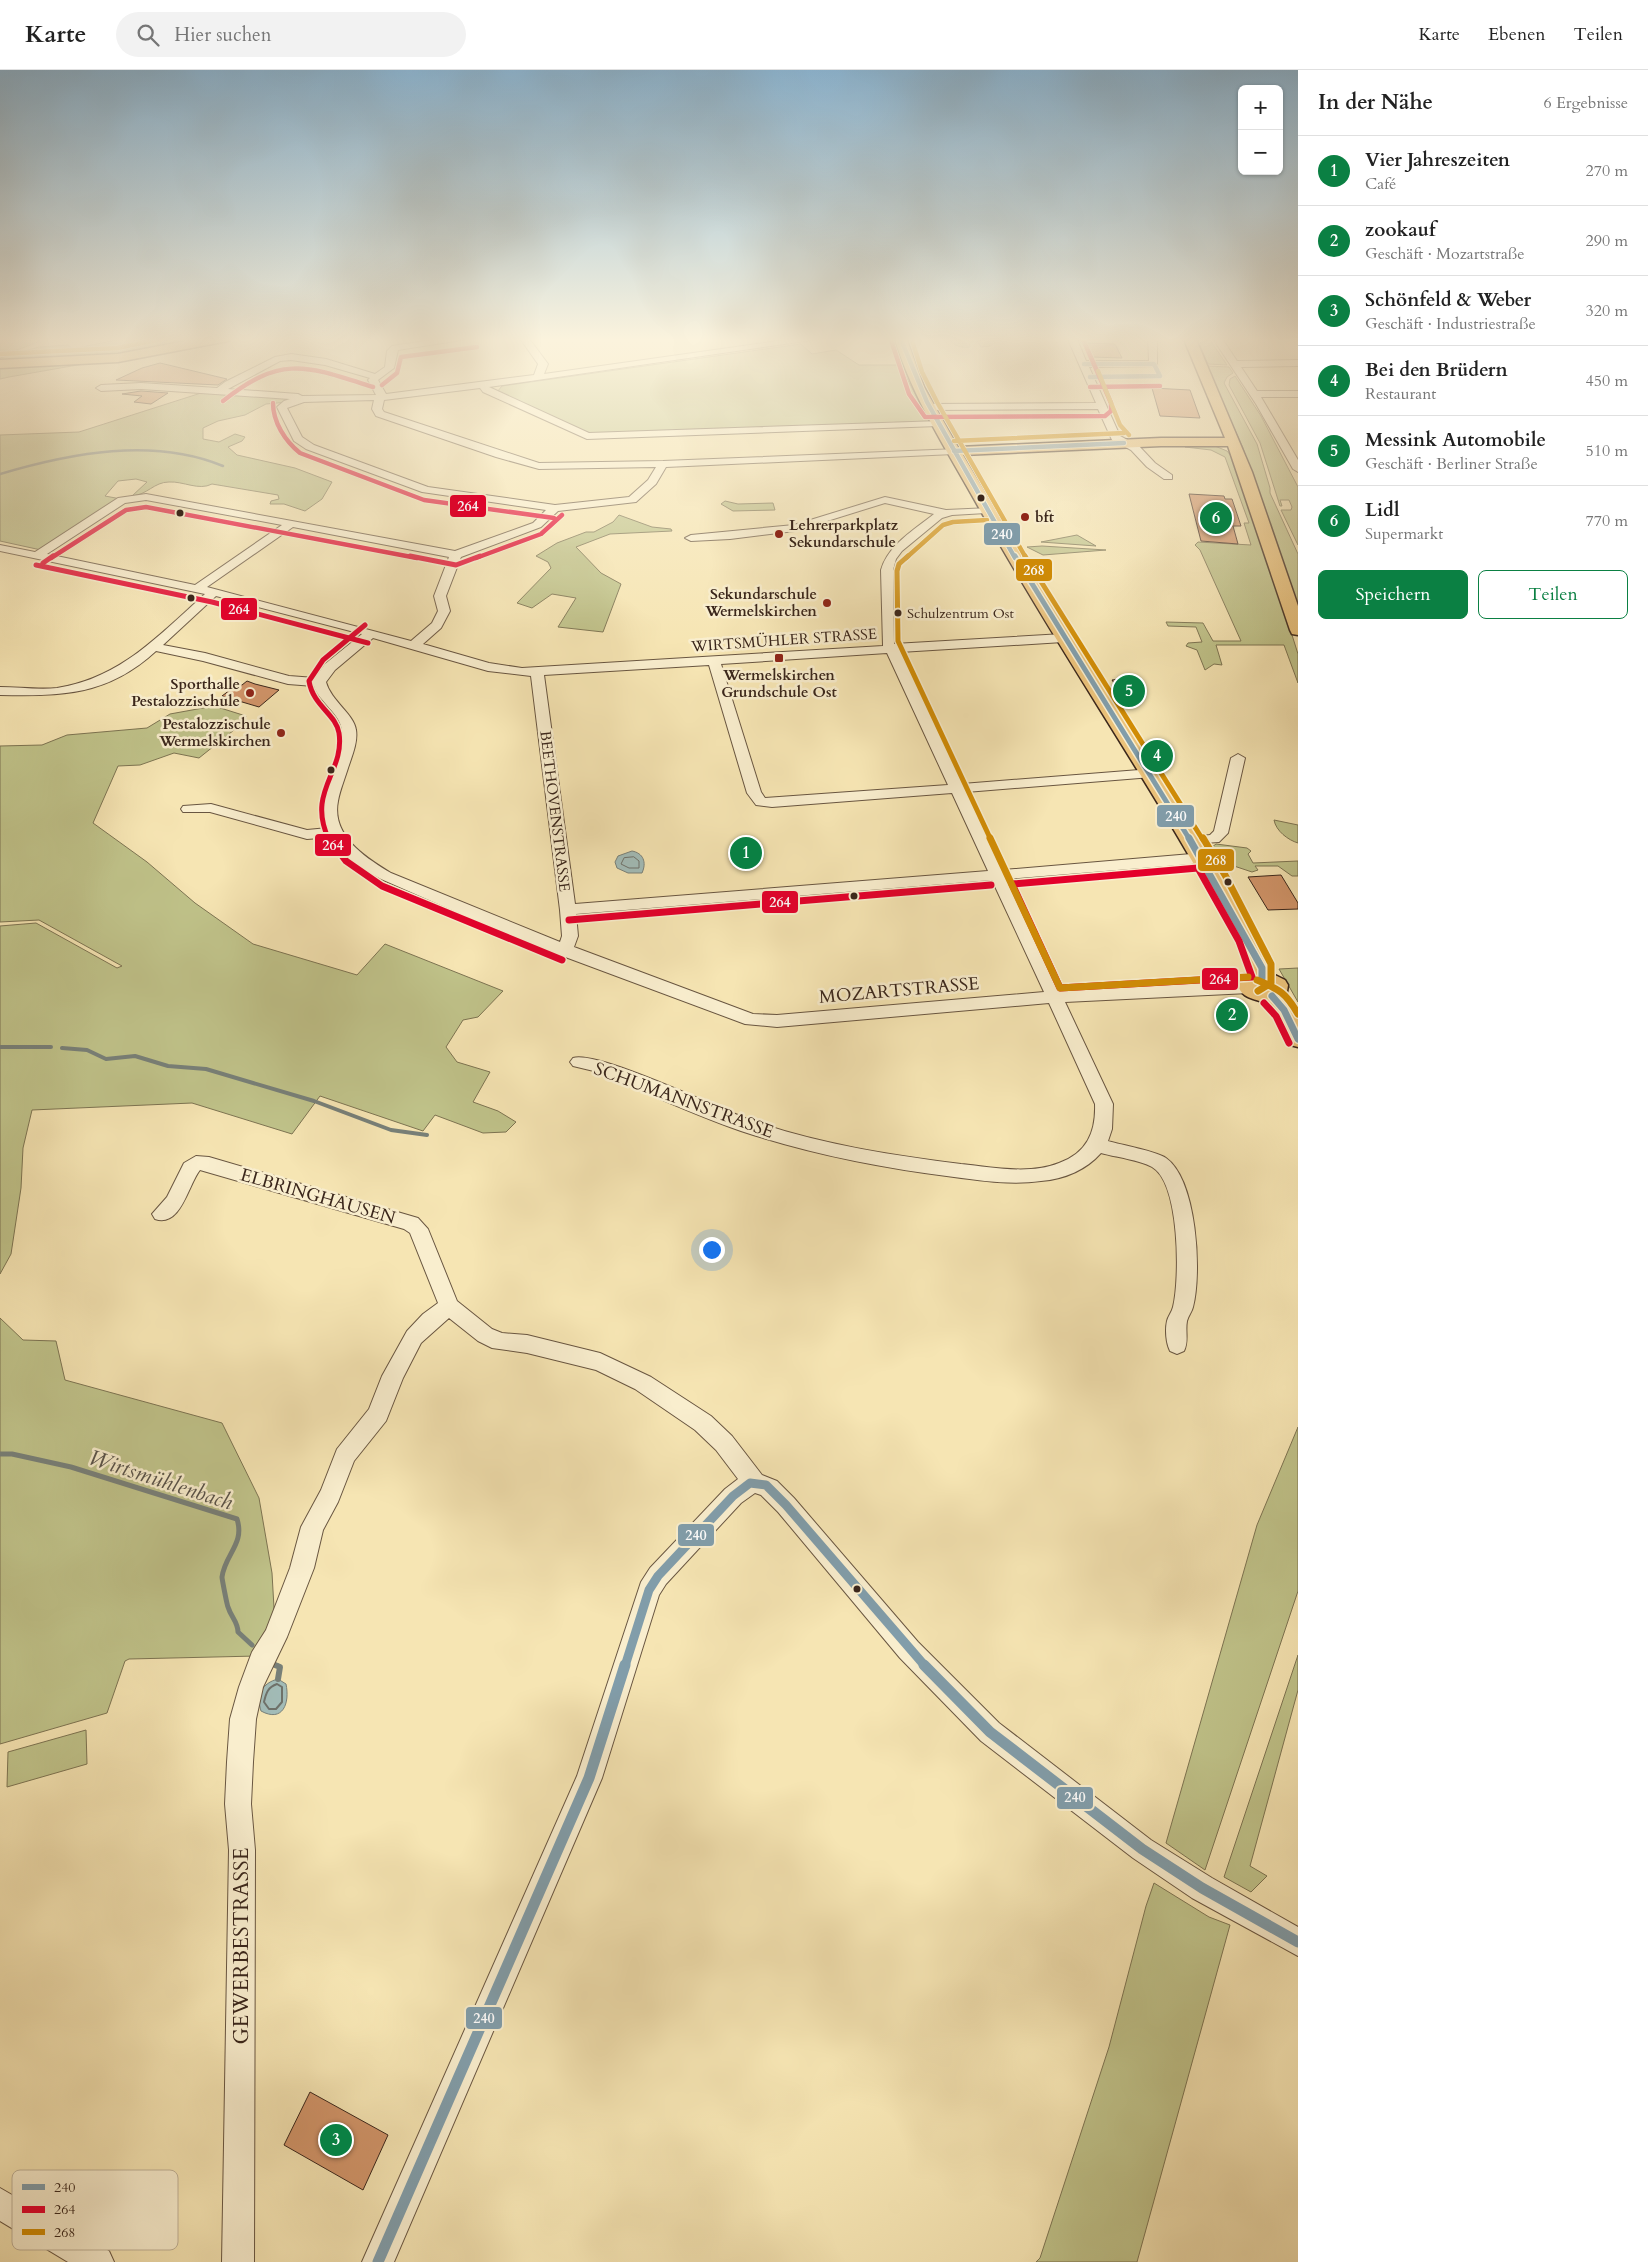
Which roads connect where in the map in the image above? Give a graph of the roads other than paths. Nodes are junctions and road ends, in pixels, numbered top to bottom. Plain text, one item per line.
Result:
1 (298, 439) edge
2 (455, 439) edge
3 (947, 439) edge
4 (1118, 439) edge
5 (1150, 439) edge
6 (1281, 439) edge
7 (1161, 442) junction
8 (1233, 442) joint
9 (1124, 444) junction
10 (954, 451) junction
11 (663, 464) junction
12 (1298, 468) edge
13 (1168, 477) dead end
14 (556, 508) junction
15 (986, 510) junction
16 (944, 513) junction
17 (291, 524) junction
18 (691, 538) dead end
19 (0, 548) edge
20 (456, 555) junction
21 (38, 556) junction
22 (198, 588) junction
23 (214, 592) junction
24 (1298, 630) edge
25 (371, 633) junction
26 (1064, 638) junction
27 (414, 645) junction
28 (152, 647) junction
29 (892, 650) junction
30 (714, 661) junction
31 (537, 672) junction
32 (320, 682) junction
33 (0, 691) edge
34 (1238, 758) dead end
35 (1152, 773) junction
36 (956, 788) junction
37 (188, 809) dead end
38 (336, 832) junction
39 (1198, 849) junction
40 (997, 875) junction
41 (568, 910) junction
42 (565, 950) junction
43 (1261, 987) junction
44 (1054, 998) junction
45 (1298, 1039) edge
46 (578, 1062) dead end
47 (1098, 1145) junction
48 (162, 1214) dead end
49 (448, 1306) junction
50 (1177, 1345) dead end
51 (754, 1482) junction
52 (1298, 1942) edge
53 (0, 2203) edge
54 (12, 2210) edge
55 (78, 2250) edge
56 (98, 2262) edge
57 (238, 2262) edge
58 (378, 2262) edge

1 - 14 street
2 - 11 street
3 - 10 main road
4 - 9 street
5 - 7 street
6 - 12 street
7 - 8 main road
7 - 9 main road
8 - 24 main road
9 - 10 main road
9 - 13 street
10 - 11 street
10 - 15 main road
11 - 14 street
14 - 20 street
15 - 16 street
15 - 26 main road
16 - 18 street
16 - 29 street
17 - 20 street
17 - 21 street
17 - 22 street
19 - 21 street
20 - 27 street
21 - 22 street
22 - 23 street, WIRTSMÜHLER STRASSE
23 - 25 street, WIRTSMÜHLER STRASSE
23 - 28 street
25 - 27 street, WIRTSMÜHLER STRASSE
25 - 32 street
26 - 29 street, WIRTSMÜHLER STRASSE
26 - 35 main road
27 - 31 street, WIRTSMÜHLER STRASSE
28 - 32 street
28 - 33 street
29 - 30 street, WIRTSMÜHLER STRASSE
29 - 36 street
30 - 31 street, WIRTSMÜHLER STRASSE
30 - 36 street
31 - 41 street, BEETHOVENSTRASSE
32 - 38 street
34 - 39 street
35 - 36 street
35 - 39 main road
36 - 40 street
37 - 38 street
38 - 42 street, MOZARTSTRASSE
39 - 40 street
39 - 43 main road
40 - 41 street
40 - 44 street
41 - 42 street, BEETHOVENSTRASSE
42 - 44 street, MOZARTSTRASSE
43 - 44 street, MOZARTSTRASSE
43 - 45 main road
44 - 47 street
46 - 47 street, SCHUMANNSTRASSE
47 - 50 street
48 - 49 street, ELBRINGHAUSEN
49 - 51 street
49 - 57 street, GEWERBESTRASSE
51 - 52 street
51 - 58 street
53 - 54 street
55 - 56 street

